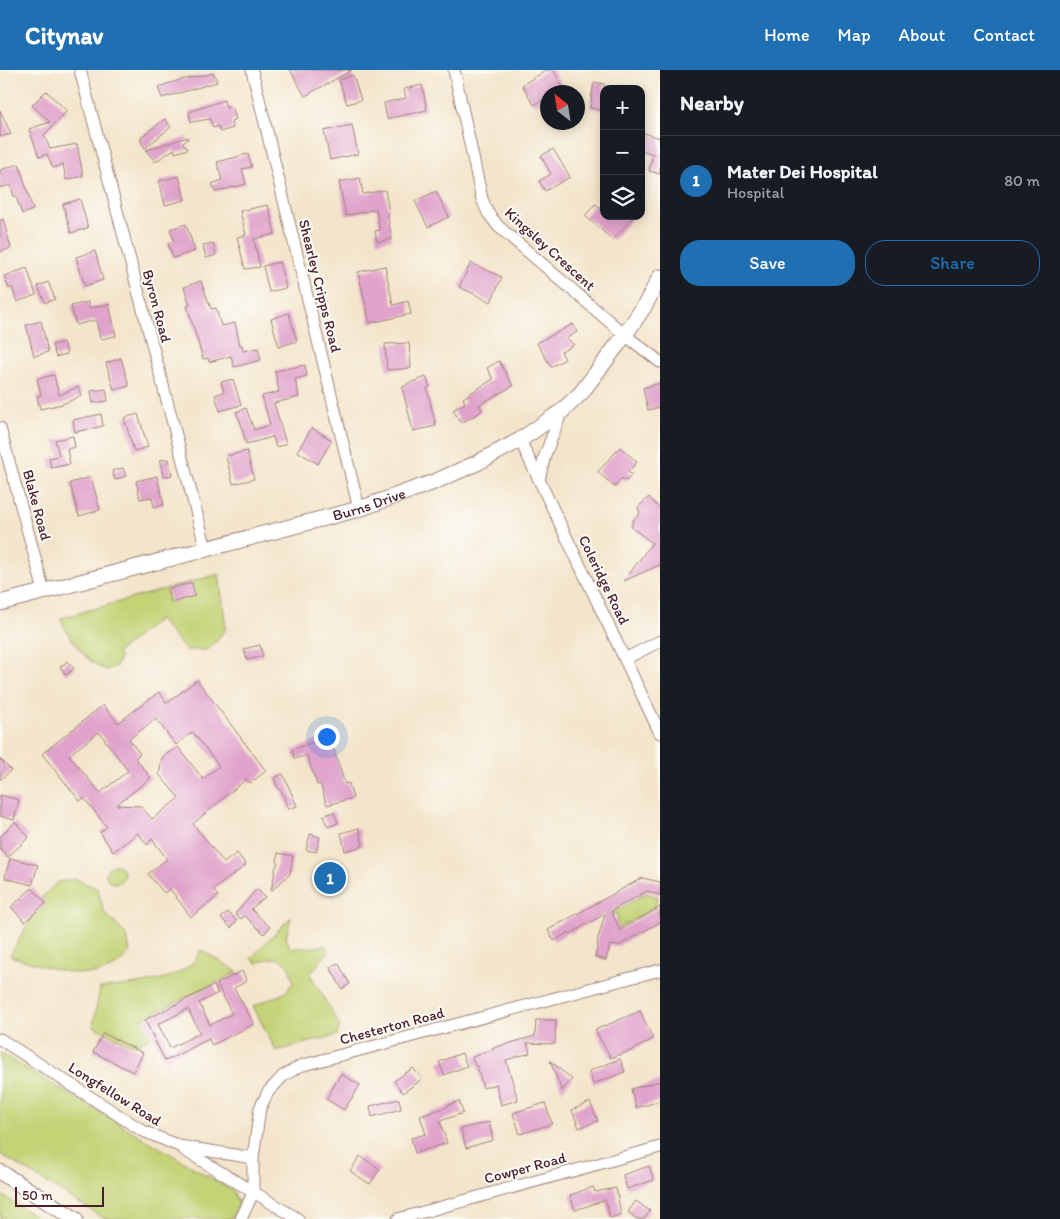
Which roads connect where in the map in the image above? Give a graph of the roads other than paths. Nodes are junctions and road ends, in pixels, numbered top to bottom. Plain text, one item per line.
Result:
1 (80, 70) edge
2 (252, 70) edge
3 (454, 70) edge
4 (660, 277) edge
5 (625, 335) junction
6 (660, 362) edge
7 (562, 411) junction
8 (0, 428) edge
9 (520, 440) junction
10 (539, 480) junction
11 (358, 509) junction
12 (206, 549) junction
13 (44, 591) junction
14 (0, 603) edge
15 (660, 642) edge
16 (625, 659) junction
17 (660, 733) edge
18 (660, 970) edge
19 (0, 1039) edge
20 (179, 1146) junction
21 (660, 1147) edge
22 (253, 1158) junction
23 (0, 1172) edge
24 (253, 1193) junction
25 (75, 1219) edge
26 (242, 1219) edge
27 (298, 1219) edge
28 (398, 1219) edge

1 - 12 street, Byron Road
2 - 11 street, Shearley Cripps Road
3 - 5 street, Kingsley Crescent
4 - 5 main road, Burns Drive
5 - 6 street, Kingsley Crescent
5 - 7 main road, Burns Drive
7 - 9 main road, Burns Drive
7 - 10 street
8 - 13 street, Blake Road
9 - 10 street, Coleridge Road
9 - 11 main road, Burns Drive
10 - 16 street, Coleridge Road
11 - 12 main road, Burns Drive
12 - 13 main road, Burns Drive
13 - 14 main road, Burns Drive
15 - 16 street
16 - 17 street, Coleridge Road
18 - 22 street, Chesterton Road
19 - 20 street, Longfellow Road
20 - 22 street, Longfellow Road
20 - 24 street
21 - 28 street, Cowper Road
22 - 24 street, Chesterton Road
23 - 25 main road
24 - 26 street, Chesterton Road
24 - 27 street

